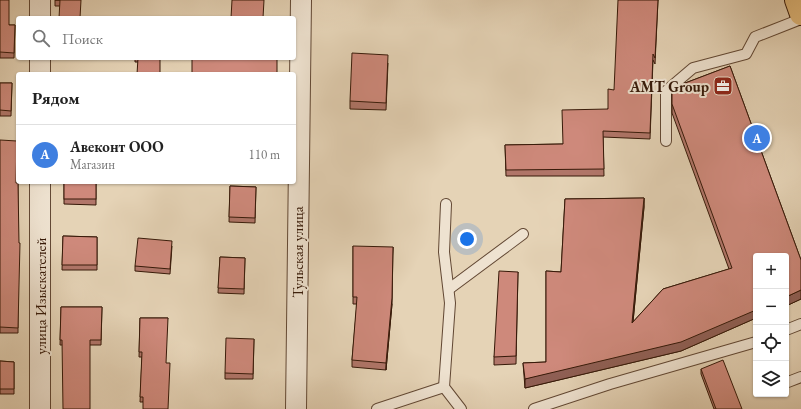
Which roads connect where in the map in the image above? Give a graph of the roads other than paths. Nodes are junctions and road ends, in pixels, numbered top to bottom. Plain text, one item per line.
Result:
1 (40, 0) edge
2 (300, 0) edge
3 (796, 0) edge
4 (801, 14) edge
5 (40, 16) edge
6 (801, 19) edge
7 (40, 60) edge
8 (40, 72) edge
9 (666, 141) dead end
10 (40, 184) edge
11 (446, 204) dead end
12 (523, 234) dead end
13 (449, 289) junction
14 (801, 324) edge
15 (789, 329) edge
16 (753, 343) edge
17 (801, 377) edge
18 (789, 382) edge
19 (444, 387) junction
20 (40, 409) edge
21 (296, 409) edge
22 (377, 409) edge
23 (461, 409) edge
24 (534, 409) edge

1 - 5 street
2 - 21 street, Тульская улица
3 - 4 main road
6 - 9 lane
7 - 8 street
10 - 20 street, улица Изыскателей
11 - 13 lane
12 - 13 lane
13 - 19 lane
14 - 15 lane
16 - 24 lane
17 - 18 lane
19 - 22 lane
19 - 23 lane

